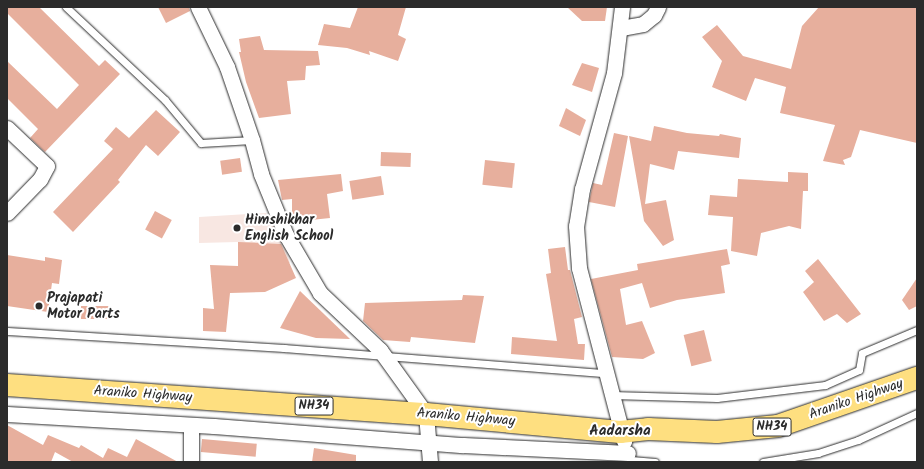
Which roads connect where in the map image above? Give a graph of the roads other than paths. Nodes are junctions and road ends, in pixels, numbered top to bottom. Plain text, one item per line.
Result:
1 (66, 7) edge
2 (198, 7) edge
3 (622, 7) edge
4 (658, 7) edge
5 (621, 28) junction
6 (7, 128) edge
7 (252, 140) junction
8 (7, 213) edge
9 (917, 330) edge
10 (7, 331) edge
11 (385, 358) junction
12 (605, 373) junction
13 (917, 378) edge
14 (7, 385) edge
15 (611, 395) junction
16 (917, 413) edge
17 (7, 414) edge
18 (426, 414) junction
19 (191, 425) junction
20 (620, 432) junction
21 (428, 442) junction
22 (630, 458) edge
23 (191, 462) edge
24 (430, 462) edge
25 (655, 462) edge
26 (763, 462) edge

1 - 7 lane
2 - 7 street
3 - 5 street
4 - 5 street
5 - 12 street
6 - 8 street
7 - 11 street
9 - 15 lane
10 - 11 lane
11 - 12 lane
11 - 18 street
12 - 15 street
13 - 20 highway, Araniko Highway / NH34
14 - 18 highway, Araniko Highway / NH34
15 - 20 street
16 - 26 lane
17 - 19 street
18 - 20 highway, Araniko Highway / NH34
18 - 21 street
19 - 21 street
19 - 23 street
20 - 22 street
21 - 22 street
21 - 24 street
22 - 25 lane

